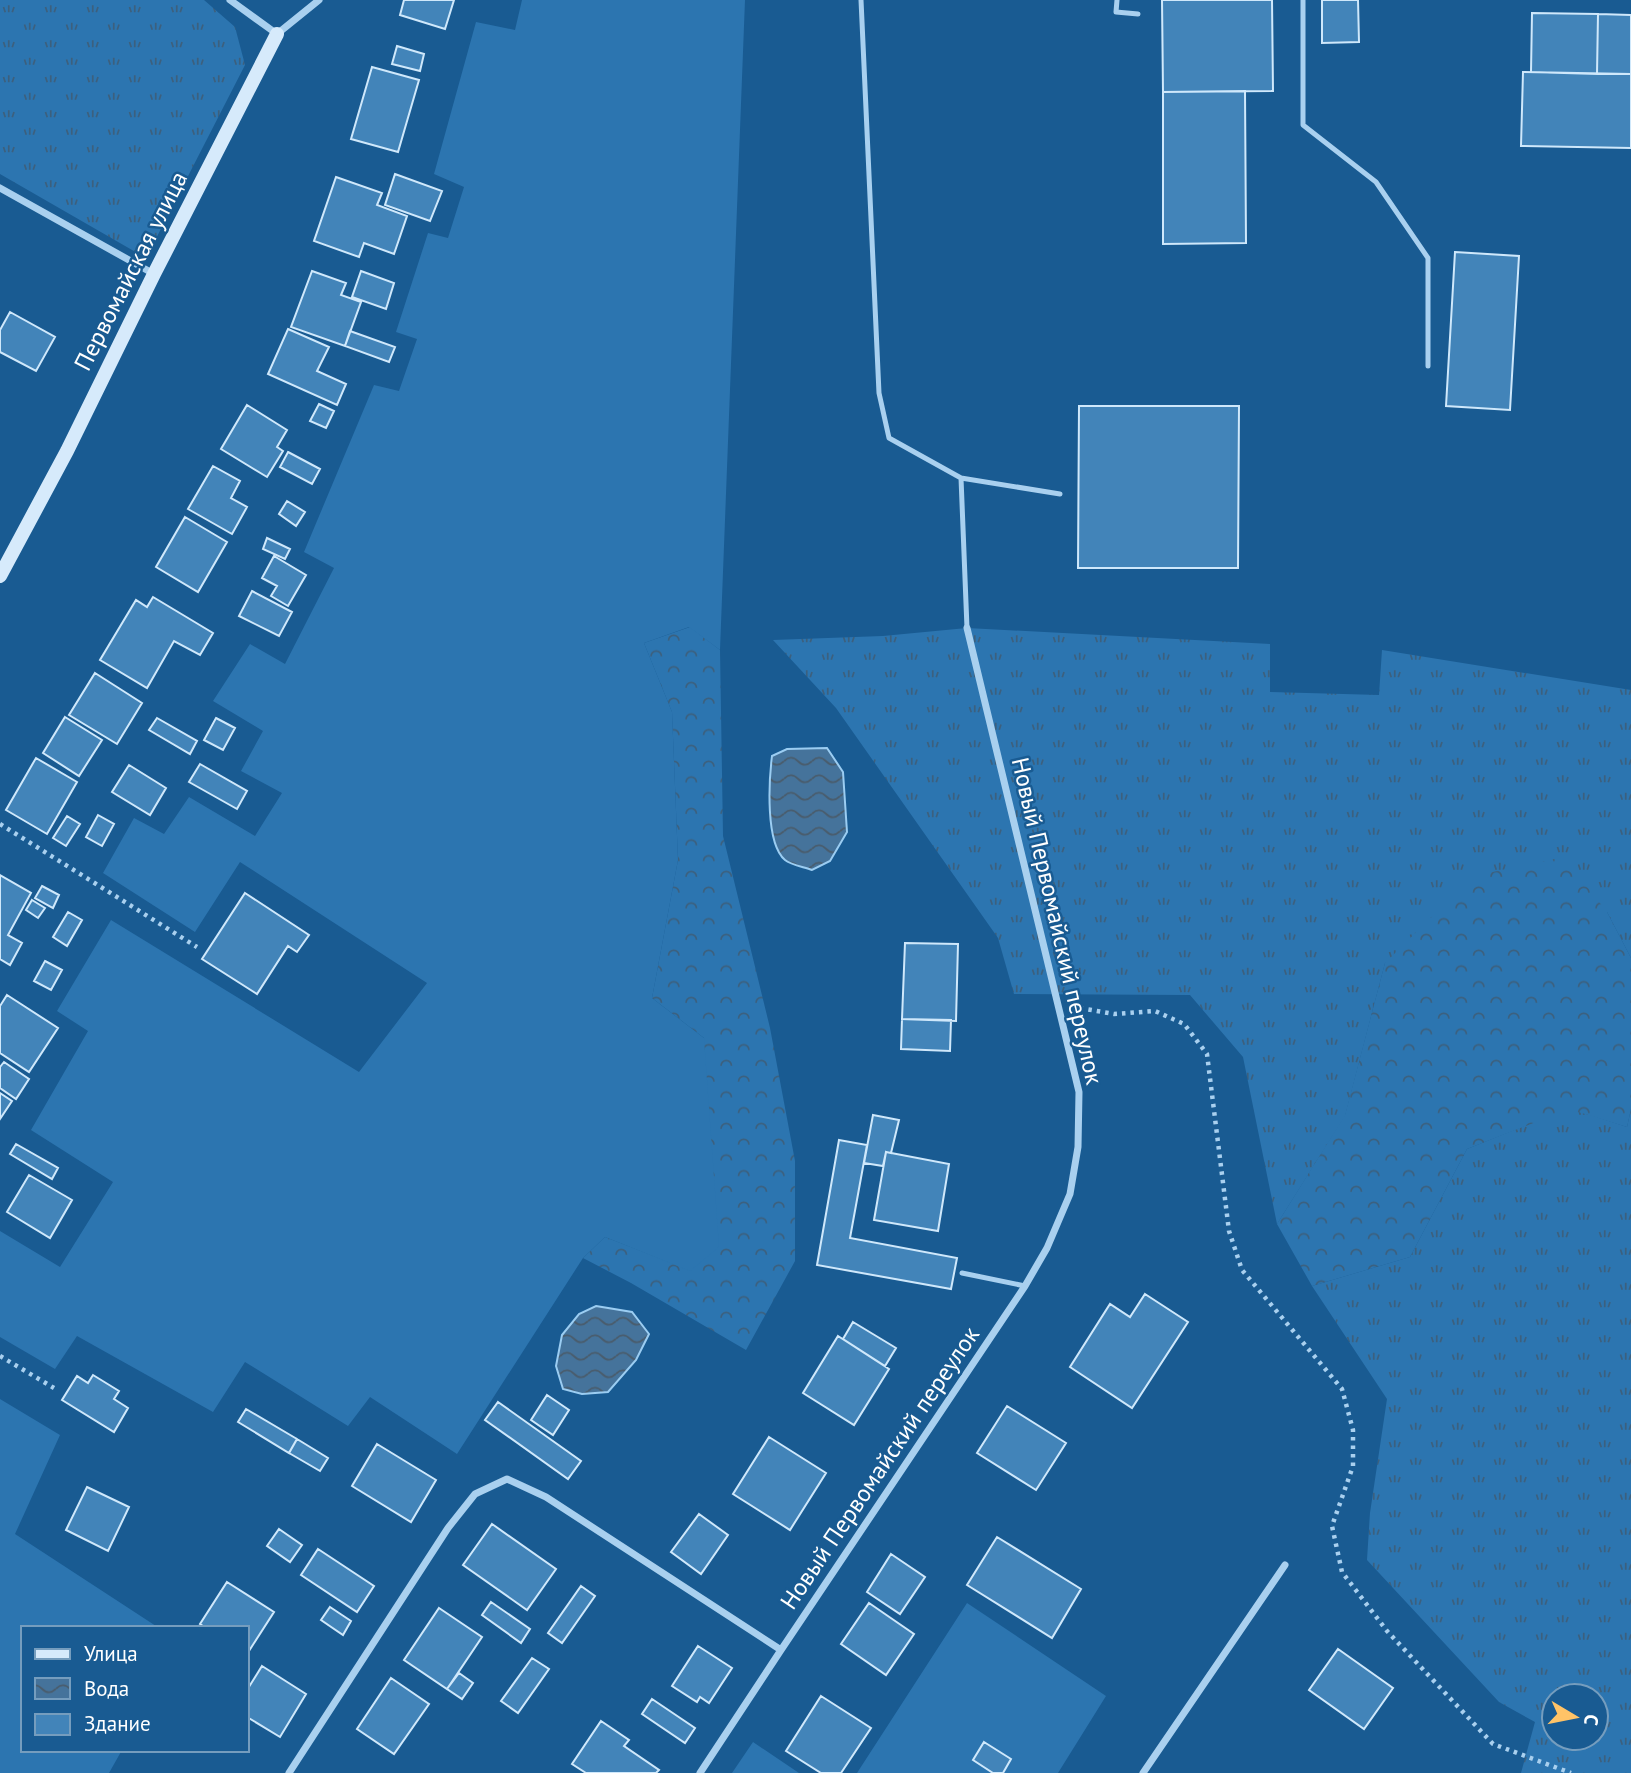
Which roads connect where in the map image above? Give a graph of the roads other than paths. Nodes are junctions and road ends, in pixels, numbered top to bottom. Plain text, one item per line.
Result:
1 (230, 0) edge
2 (319, 0) edge
3 (861, 0) edge
4 (1117, 0) edge
5 (1303, 0) edge
6 (1138, 14) dead end
7 (277, 34) junction
8 (0, 188) edge
9 (154, 274) junction
10 (1428, 366) dead end
11 (961, 478) junction
12 (1060, 494) dead end
13 (0, 576) edge
14 (967, 628) joint
15 (962, 1273) dead end
16 (1026, 1286) junction
17 (1286, 1565) dead end
18 (781, 1650) junction
19 (289, 1773) edge
20 (700, 1773) edge
21 (1143, 1773) edge

1 - 7 street
2 - 7 street, Первомайская улица
3 - 11 lane
4 - 6 lane
5 - 10 lane
7 - 9 street, Первомайская улица
8 - 9 street
9 - 13 street, Первомайская улица
11 - 12 lane
11 - 14 lane, Новый Первомайский переулок
14 - 16 street, Новый Первомайский переулок
15 - 16 lane
16 - 18 street, Новый Первомайский переулок
17 - 21 street
18 - 19 street
18 - 20 street, Новый Первомайский переулок

